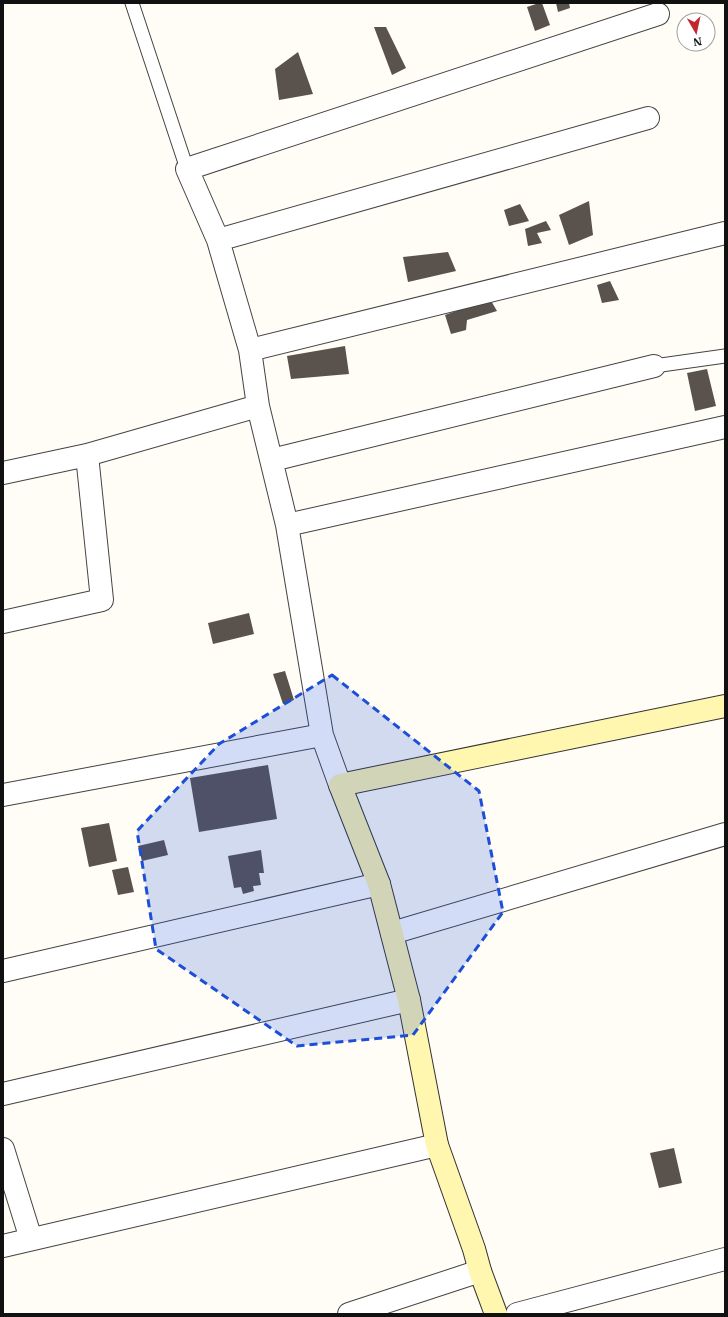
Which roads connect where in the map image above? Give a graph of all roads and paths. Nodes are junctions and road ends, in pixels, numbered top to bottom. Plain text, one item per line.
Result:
1 (132, 3) edge
2 (658, 14) dead end
3 (648, 118) dead end
4 (187, 169) junction
5 (725, 232) edge
6 (218, 240) junction
7 (250, 350) junction
8 (725, 356) edge
9 (654, 366) joint
10 (258, 406) junction
11 (725, 427) edge
12 (88, 455) junction
13 (272, 460) junction
14 (3, 473) edge
15 (287, 525) junction
16 (3, 622) edge
17 (725, 706) edge
18 (322, 735) junction
19 (340, 785) junction
20 (3, 795) edge
21 (725, 834) edge
22 (379, 884) junction
23 (392, 933) junction
24 (3, 971) edge
25 (409, 1000) junction
26 (3, 1094) edge
27 (437, 1145) junction
28 (3, 1149) edge
29 (31, 1239) junction
30 (3, 1246) edge
31 (725, 1259) edge
32 (480, 1271) junction
33 (349, 1314) edge
34 (496, 1314) edge
35 (517, 1314) edge

1 - 4 lane
2 - 4 street
3 - 6 street
4 - 6 street
5 - 7 street
6 - 7 street
7 - 10 street
8 - 9 lane
9 - 13 street
10 - 12 street
10 - 13 street
11 - 15 street
12 - 14 street
12 - 16 street
13 - 15 street
15 - 18 street
17 - 19 main road
18 - 19 street
18 - 20 street
19 - 22 main road
21 - 23 street
22 - 23 main road
22 - 24 street
23 - 25 main road
25 - 26 street
25 - 27 main road
27 - 29 street
27 - 32 main road
28 - 29 street
29 - 30 street
31 - 35 street
32 - 33 street
32 - 34 main road

